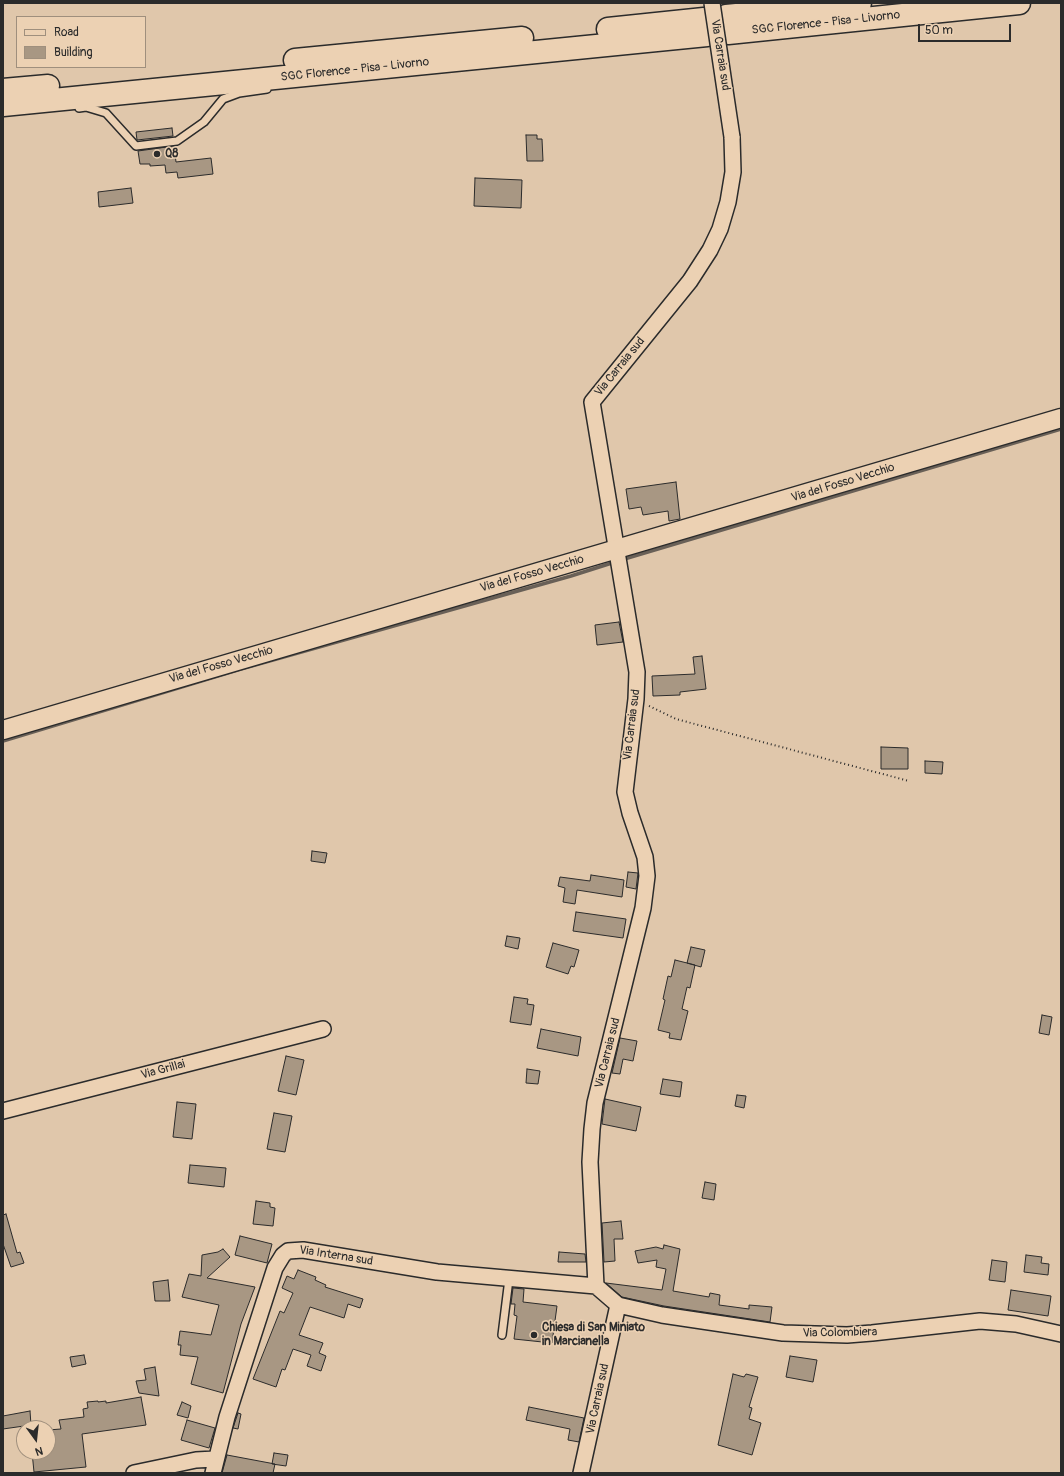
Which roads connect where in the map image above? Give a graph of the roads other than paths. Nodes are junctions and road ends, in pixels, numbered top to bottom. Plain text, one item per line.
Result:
1 (860, 3) edge
2 (1019, 3) edge
3 (715, 21) edge
4 (404, 65) junction
5 (378, 75) dead end
6 (272, 89) dead end
7 (3, 90) edge
8 (3, 105) edge
9 (71, 109) dead end
10 (1061, 418) edge
11 (618, 557) junction
12 (3, 730) edge
13 (323, 1029) dead end
14 (3, 1111) edge
15 (509, 1279) junction
16 (596, 1286) junction
17 (618, 1305) junction
18 (1061, 1334) edge
19 (502, 1335) dead end
20 (214, 1466) edge
21 (134, 1473) edge
22 (581, 1473) edge

1 - 3 highway, SGC Florence - Pisa - Livorno
2 - 3 highway, SGC Florence - Pisa - Livorno
3 - 4 highway, SGC Florence - Pisa - Livorno
3 - 7 highway, SGC Florence - Pisa - Livorno
3 - 11 street, Via Carraia sud, bridge
4 - 5 lane
4 - 8 highway, SGC Florence - Pisa - Livorno
6 - 9 lane
10 - 11 street, Via del Fosso Vecchio
11 - 12 street, Via del Fosso Vecchio
11 - 16 street, Via Carraia sud
13 - 14 street, Via Grillai
15 - 16 street, Via Interna sud
15 - 19 lane
15 - 20 street, Via Interna sud
16 - 17 street
17 - 18 street, Via Colombiera
17 - 22 street, Via Carraia sud
20 - 21 street

